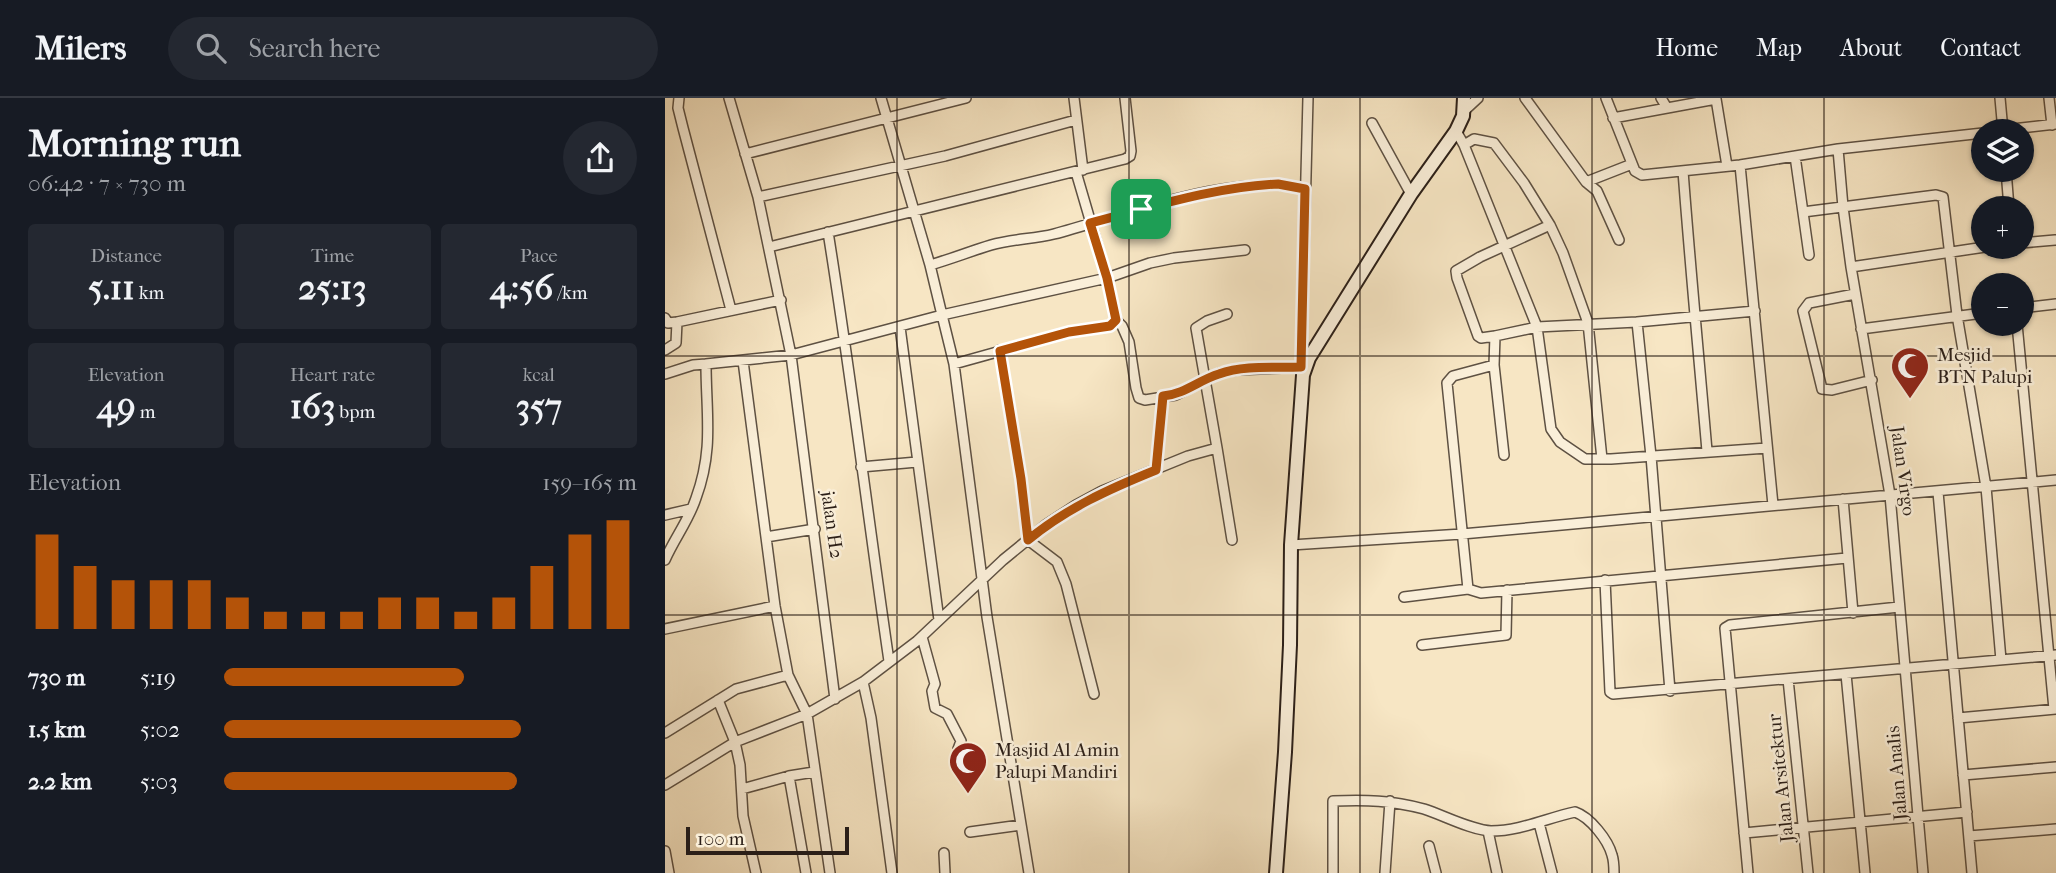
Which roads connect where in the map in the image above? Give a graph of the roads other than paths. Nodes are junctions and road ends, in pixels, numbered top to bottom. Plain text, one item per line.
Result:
1 (679, 98) edge
2 (729, 98) edge
3 (881, 98) edge
4 (966, 98) edge
5 (1073, 98) edge
6 (1125, 98) edge
7 (1308, 98) edge
8 (1478, 98) edge
9 (1525, 98) edge
10 (1606, 98) edge
11 (1661, 98) edge
12 (2000, 98) edge
13 (2049, 98) edge
14 (1716, 99) edge
15 (1464, 105) edge
16 (1667, 108) junction
17 (887, 118) junction
18 (1613, 118) junction
19 (2000, 119) edge
20 (1076, 120) junction
21 (1372, 123) dead end
22 (2054, 125) edge
23 (2034, 127) edge
24 (1456, 131) junction
25 (1971, 134) edge
26 (1464, 145) junction
27 (1838, 149) junction
28 (745, 153) junction
29 (1795, 156) junction
30 (1632, 164) junction
31 (1740, 165) junction
32 (902, 166) junction
33 (1727, 166) junction
34 (1079, 171) junction
35 (1683, 171) junction
36 (1586, 182) junction
37 (1305, 189) junction
38 (1411, 194) junction
39 (758, 197) junction
40 (1843, 207) junction
41 (915, 211) junction
42 (1803, 212) junction
43 (1090, 223) junction
44 (1550, 225) junction
45 (828, 232) junction
46 (1619, 240) dead end
47 (2055, 240) edge
48 (2034, 242) edge
49 (1506, 245) junction
50 (769, 247) junction
51 (1971, 249) edge
52 (1245, 250) dead end
53 (1950, 251) junction
54 (1809, 254) dead end
55 (930, 265) junction
56 (1851, 267) junction
57 (1107, 278) junction
58 (1855, 294) junction
59 (781, 300) junction
60 (2056, 304) edge
61 (2034, 307) edge
62 (731, 310) junction
63 (1755, 311) junction
64 (1227, 314) dead end
65 (1971, 314) edge
66 (943, 315) junction
67 (1958, 315) junction
68 (1696, 316) junction
69 (665, 318) edge
70 (1116, 320) junction
71 (677, 322) junction
72 (1637, 322) junction
73 (1587, 323) junction
74 (900, 327) junction
75 (1537, 327) junction
76 (1861, 329) junction
77 (1495, 336) junction
78 (2018, 336) edge
79 (846, 342) junction
80 (665, 350) edge
81 (1000, 351) junction
82 (792, 355) junction
83 (743, 361) junction
84 (706, 364) junction
85 (954, 364) junction
86 (1494, 365) junction
87 (1303, 367) junction
88 (665, 374) edge
89 (1206, 380) junction
90 (1872, 380) junction
91 (1163, 396) junction
92 (1217, 448) junction
93 (1767, 448) junction
94 (1707, 452) junction
95 (1504, 455) dead end
96 (1651, 456) junction
97 (1602, 459) junction
98 (916, 462) junction
99 (861, 467) junction
100 (1156, 470) junction
101 (2056, 481) edge
102 (2033, 482) junction
103 (1986, 487) junction
104 (1938, 492) junction
105 (1890, 495) junction
106 (1843, 499) junction
107 (1773, 505) junction
108 (691, 509) junction
109 (665, 515) edge
110 (1656, 516) junction
111 (815, 529) junction
112 (1462, 534) junction
113 (767, 537) junction
114 (1028, 540) junction
115 (1232, 540) dead end
116 (1290, 545) junction
117 (1847, 558) junction
118 (665, 560) edge
119 (1661, 576) junction
120 (982, 579) junction
121 (1605, 580) junction
122 (1468, 589) junction
123 (1507, 590) junction
124 (1404, 597) dead end
125 (775, 606) junction
126 (1899, 607) junction
127 (1853, 613) junction
128 (939, 620) junction
129 (665, 629) edge
130 (922, 637) junction
131 (1422, 645) dead end
132 (2052, 656) edge
133 (2001, 660) junction
134 (889, 661) junction
135 (1954, 664) junction
136 (1905, 669) junction
137 (1846, 674) junction
138 (787, 675) junction
139 (1788, 679) junction
140 (863, 681) junction
141 (1729, 684) junction
142 (1670, 691) junction
143 (1094, 694) dead end
144 (835, 699) junction
145 (718, 700) junction
146 (2055, 709) edge
147 (807, 714) junction
148 (1958, 718) junction
149 (665, 733) edge
150 (735, 741) junction
151 (958, 749) dead end
152 (2056, 767) edge
153 (814, 772) junction
154 (1963, 775) junction
155 (789, 776) junction
156 (665, 785) edge
157 (741, 789) junction
158 (1390, 801) junction
159 (1967, 812) junction
160 (1918, 816) junction
161 (1539, 823) junction
162 (1860, 823) junction
163 (1021, 825) junction
164 (1804, 826) junction
165 (2056, 829) edge
166 (1488, 831) junction
167 (970, 832) dead end
168 (1744, 833) junction
169 (1969, 836) junction
170 (1429, 846) dead end
171 (665, 852) edge
172 (944, 853) dead end
173 (669, 873) edge
174 (755, 873) edge
175 (806, 873) edge
176 (830, 873) edge
177 (892, 873) edge
178 (945, 873) edge
179 (1029, 873) edge
180 (1276, 873) edge
181 (1333, 873) edge
182 (1385, 873) edge
183 (1436, 873) edge
184 (1497, 873) edge
185 (1552, 873) edge
186 (1614, 873) edge
187 (1748, 873) edge
188 (1808, 873) edge
189 (1865, 873) edge
190 (1923, 873) edge
191 (1972, 873) edge

1 - 62 street
2 - 28 street, jalan H2
3 - 17 street
4 - 17 street
5 - 20 street
6 - 34 street
7 - 37 street
8 - 15 street
9 - 36 street
10 - 18 street
11 - 16 street
12 - 19 street
13 - 22 street
14 - 16 street
14 - 33 street
15 - 24 main road
16 - 18 street
17 - 28 street
17 - 32 street
18 - 30 street
20 - 32 street
20 - 34 street
21 - 38 street
22 - 23 street
24 - 26 street
24 - 38 main road
25 - 27 street
26 - 44 street
26 - 49 street
27 - 29 street
27 - 40 street, Jalan Virgo
28 - 39 street, jalan H2
29 - 31 street
29 - 42 street
30 - 35 street
30 - 36 street
31 - 33 street
31 - 63 street
32 - 39 street
32 - 41 street
33 - 35 street
34 - 41 street
34 - 43 street
35 - 68 street
36 - 46 street
37 - 43 street
37 - 87 street
38 - 87 main road
39 - 50 street, jalan H2
40 - 42 street
40 - 53 street
40 - 56 street, Jalan Virgo
41 - 45 street
41 - 55 street
42 - 54 street
43 - 55 street
43 - 57 street
44 - 49 street
44 - 73 street
45 - 50 street
45 - 79 street
47 - 48 street
49 - 75 street
49 - 77 street
50 - 59 street, jalan H2
51 - 53 street
52 - 57 street
53 - 56 street
53 - 67 street
55 - 66 street
56 - 58 street, Jalan Virgo
57 - 66 street
57 - 70 street
58 - 76 street, Jalan Virgo
58 - 90 street
59 - 62 street
59 - 82 street, jalan H2
60 - 61 street
62 - 71 street
63 - 68 street
63 - 93 street
64 - 89 street
65 - 67 street
66 - 74 street
66 - 85 street
67 - 76 street
67 - 103 street
68 - 72 street
68 - 94 street
69 - 71 street
70 - 81 street
70 - 91 street
71 - 80 street
72 - 73 street
72 - 96 street
73 - 75 street
73 - 97 street
74 - 79 street
74 - 98 street
75 - 77 street
75 - 97 street
76 - 90 street, Jalan Virgo
77 - 86 street
78 - 102 street
79 - 82 street
79 - 99 street
81 - 85 street
81 - 114 street
82 - 83 street
82 - 111 street, jalan H2
83 - 84 street
83 - 113 street
84 - 88 street
84 - 108 street
85 - 120 street
86 - 95 street
86 - 112 street
87 - 89 street
87 - 116 main road
89 - 91 street
89 - 92 street
90 - 105 street, Jalan Virgo
91 - 100 street
92 - 100 street
92 - 115 street
93 - 94 street
93 - 107 street
94 - 96 street
96 - 97 street
96 - 110 street
98 - 99 street
98 - 128 street
99 - 134 street
100 - 114 street
101 - 102 street
102 - 103 street
102 - 132 street
103 - 104 street
103 - 133 street
104 - 105 street
104 - 135 street
105 - 106 street
105 - 126 street, Jalan Virgo
106 - 107 street
106 - 117 street
107 - 110 street
108 - 109 street
108 - 118 street
110 - 112 street
110 - 119 street
111 - 113 street
111 - 144 street, jalan H2
112 - 116 street
112 - 122 street
113 - 125 street
114 - 120 street
114 - 143 street
116 - 180 main road
117 - 119 street
117 - 127 street
119 - 121 street
119 - 142 street
120 - 128 street
120 - 163 street
121 - 123 street
121 - 142 street
122 - 123 street
122 - 124 street
123 - 131 street
125 - 129 street
125 - 138 street
126 - 127 street
126 - 136 street, Jalan Virgo
127 - 141 street
128 - 130 street
130 - 134 street
130 - 151 street
132 - 133 street
132 - 146 street
133 - 135 street
134 - 140 street
135 - 136 street
135 - 148 street
136 - 137 street
136 - 160 street, Jalan Analis
137 - 139 street
137 - 162 street
138 - 145 street
138 - 147 street
139 - 141 street
139 - 164 street, Jalan Arsitektur
140 - 144 street
140 - 177 street
141 - 142 street
141 - 168 street
144 - 147 street
145 - 149 street
145 - 150 street
146 - 148 street
147 - 150 street
147 - 153 street
148 - 154 street
150 - 156 street
150 - 157 street
152 - 154 street
153 - 155 street
153 - 176 street
154 - 159 street
155 - 157 street
155 - 175 street
157 - 174 street
158 - 166 street
158 - 181 street
158 - 182 street
159 - 160 street
159 - 169 street
160 - 162 street
160 - 190 street, Jalan Analis
161 - 166 street
161 - 185 street
161 - 186 street
162 - 164 street
162 - 189 street
163 - 167 street
163 - 179 street
164 - 168 street
164 - 188 street, Jalan Arsitektur
165 - 169 street
166 - 184 street
168 - 187 street
169 - 191 street
170 - 183 street
171 - 173 street
172 - 178 street

